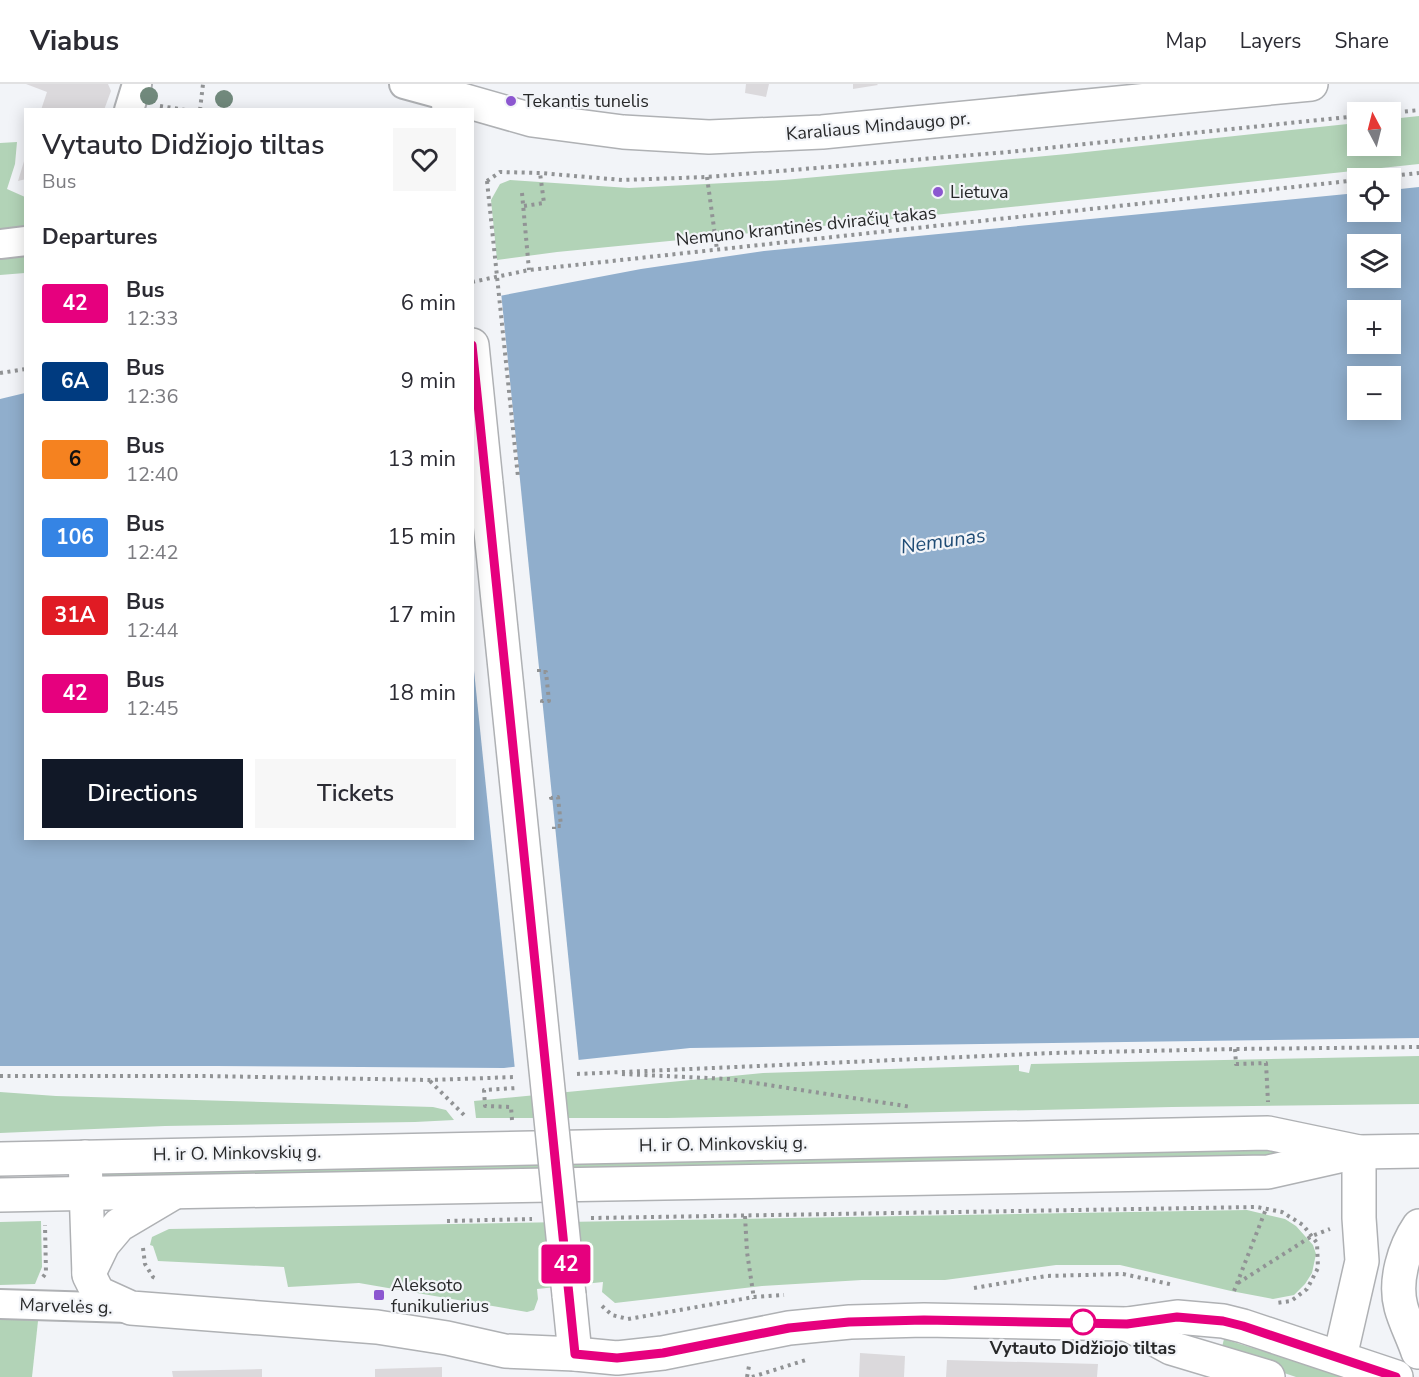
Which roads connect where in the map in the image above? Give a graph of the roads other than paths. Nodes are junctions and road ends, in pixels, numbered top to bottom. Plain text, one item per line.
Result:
1 (136, 84) edge
2 (404, 84) edge
3 (1311, 84) edge
4 (448, 103) edge
5 (130, 108) edge
6 (473, 108) edge
7 (474, 108) edge
8 (24, 241) edge
9 (0, 244) edge
10 (474, 365) edge
11 (1419, 1151) edge
12 (1359, 1152) junction
13 (85, 1156) junction
14 (0, 1159) edge
15 (174, 1192) junction
16 (86, 1194) junction
17 (0, 1195) edge
18 (1419, 1226) edge
19 (1362, 1261) junction
20 (89, 1275) junction
21 (0, 1304) edge
22 (131, 1308) junction
23 (1127, 1324) junction
24 (1419, 1352) edge
25 (575, 1354) junction
26 (1351, 1367) edge
27 (1268, 1377) edge
28 (1396, 1377) edge

1 - 5 street
2 - 4 street, Karaliaus Mindaugo pr.
3 - 7 main road, Karaliaus Mindaugo pr.
4 - 6 main road, Karaliaus Mindaugo pr.
8 - 9 street
10 - 25 main road, bridge
11 - 12 main road, H. ir O. Minkovskių g.
12 - 13 main road, H. ir O. Minkovskių g.
12 - 15 main road, H. ir O. Minkovskių g.
12 - 19 main road
13 - 14 main road, H. ir O. Minkovskių g.
13 - 16 main road
15 - 16 main road, H. ir O. Minkovskių g.
15 - 20 main road
16 - 17 main road, H. ir O. Minkovskių g.
16 - 20 main road
18 - 24 main road
19 - 24 main road
19 - 26 main road
20 - 22 main road
21 - 22 street, Marvelės g.
22 - 25 main road
23 - 25 main road
23 - 26 main road
23 - 27 main road
26 - 28 main road

